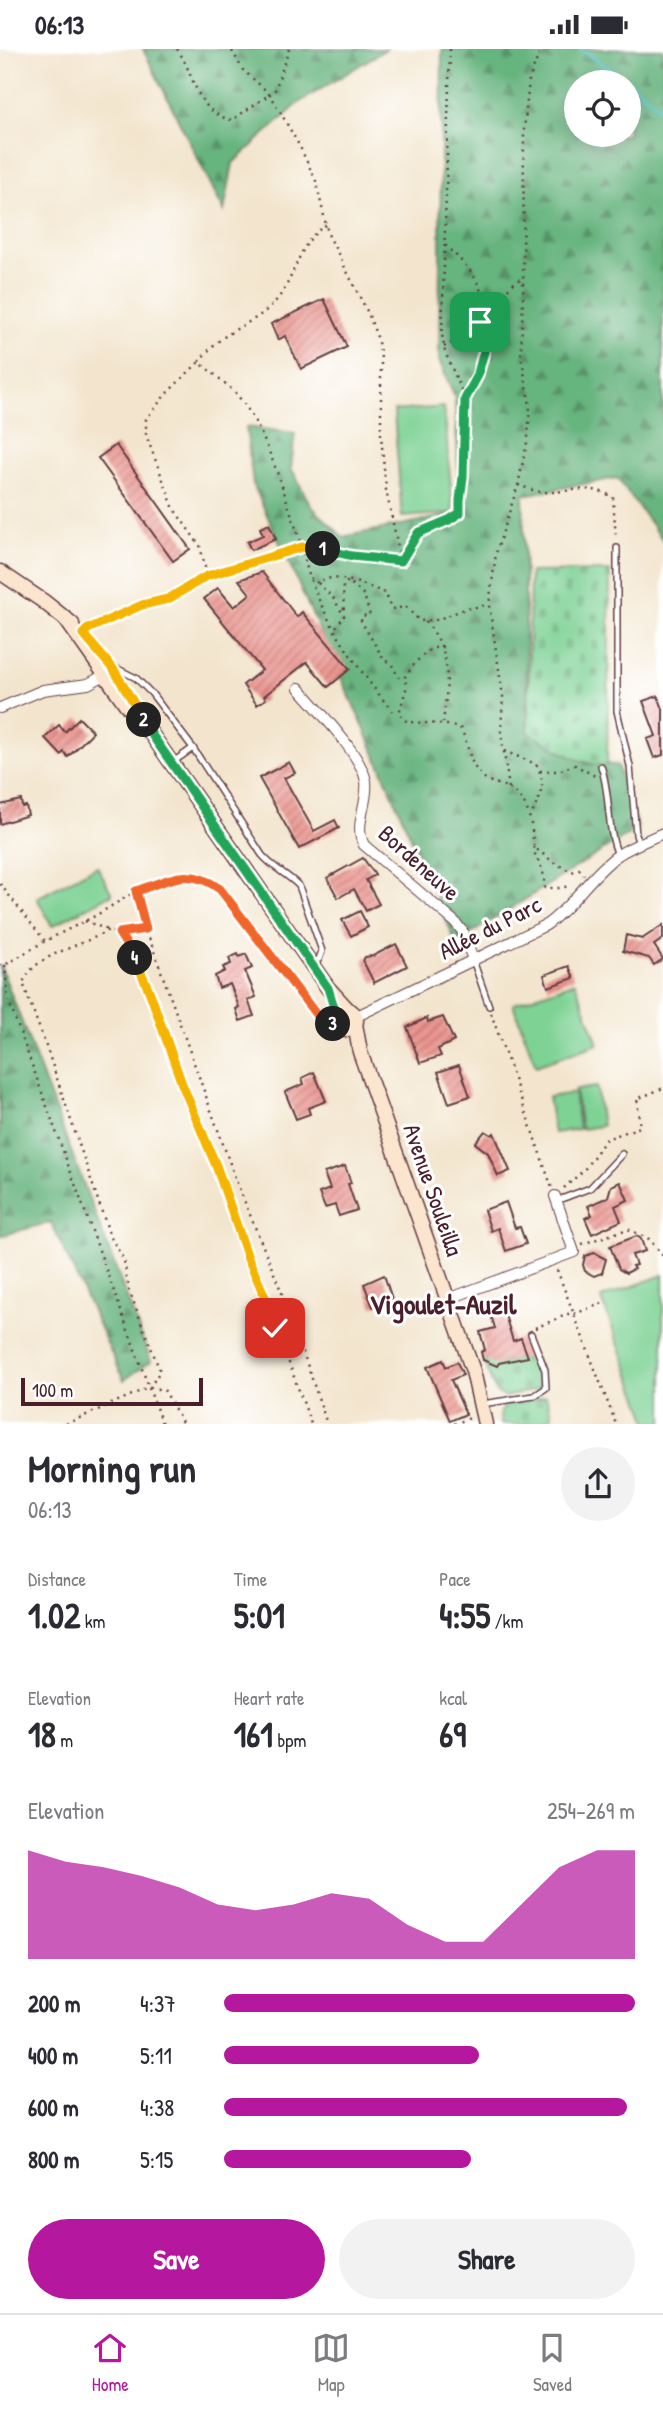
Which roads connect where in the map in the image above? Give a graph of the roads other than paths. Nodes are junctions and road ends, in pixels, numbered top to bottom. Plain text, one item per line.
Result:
1 (617, 548) road end
2 (0, 572) edge
3 (65, 618) junction
4 (110, 672) junction
5 (299, 688) dead end
6 (0, 708) edge
7 (193, 747) junction
8 (171, 763) junction
9 (601, 766) dead end
10 (663, 832) edge
11 (639, 844) junction
12 (618, 855) junction
13 (473, 960) junction
14 (312, 965) junction
15 (304, 998) road end
16 (489, 1006) road end
17 (346, 1020) junction
18 (622, 1154) dead end
19 (556, 1199) joint
20 (448, 1299) junction
21 (531, 1334) dead end
22 (482, 1404) junction
23 (485, 1424) edge

1 - 11 lane
2 - 3 street
3 - 4 street
3 - 4 street
4 - 6 street
4 - 7 lane
4 - 8 street
5 - 13 street, Bordeneuve
7 - 8 lane
7 - 14 lane
8 - 14 street
9 - 12 lane
10 - 11 street, Allée du Parc
11 - 12 street, Allée du Parc
12 - 13 street, Allée du Parc
13 - 16 lane
13 - 17 street, Allée du Parc
14 - 17 street
15 - 17 lane
17 - 20 street, Avenue Souleilla
18 - 19 lane
19 - 20 street
20 - 22 street, Avenue Souleilla
21 - 22 lane
22 - 23 street, Avenue Souleilla

